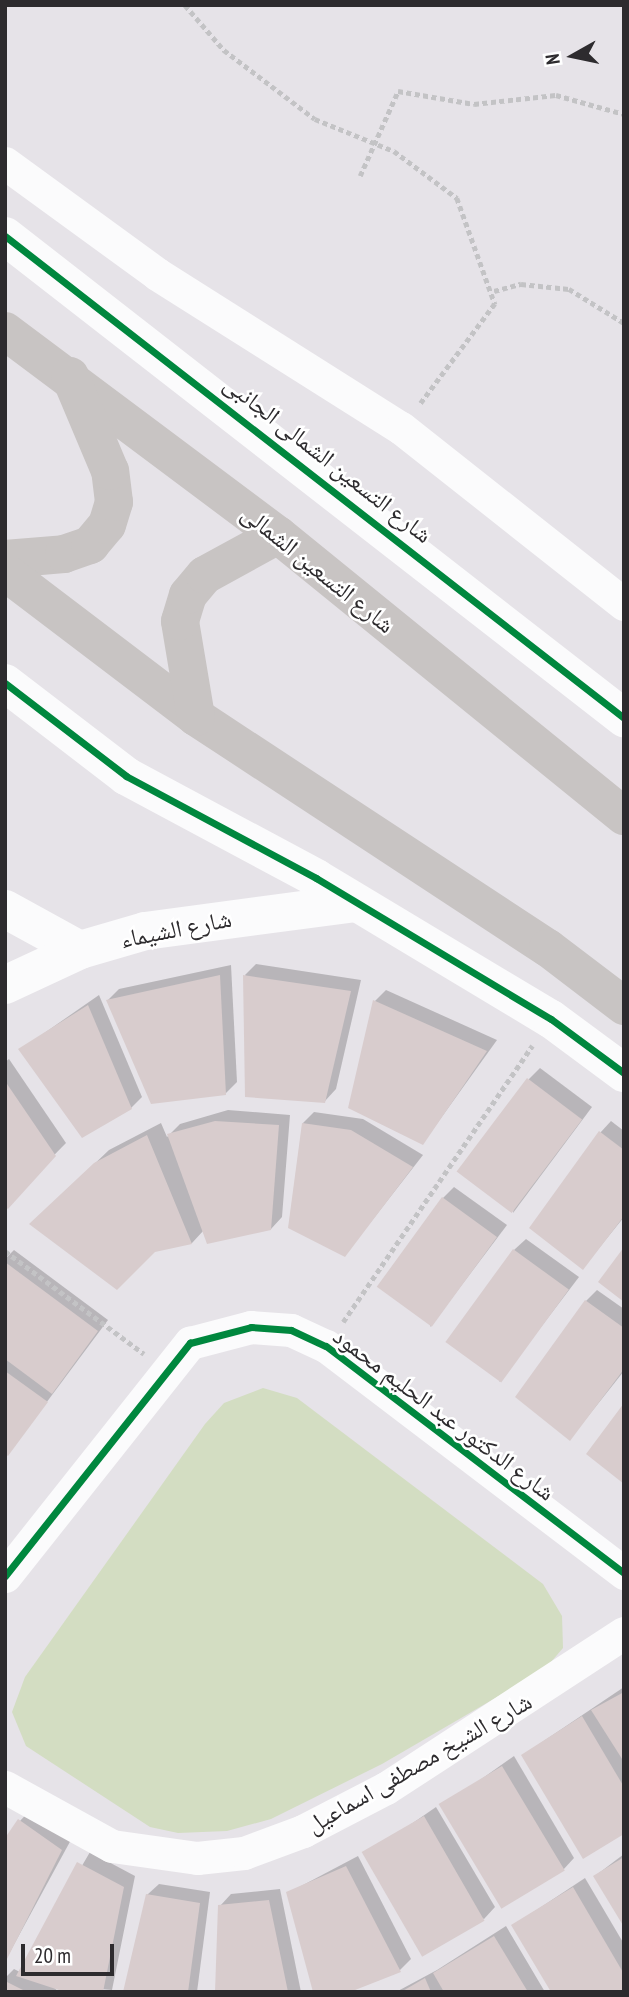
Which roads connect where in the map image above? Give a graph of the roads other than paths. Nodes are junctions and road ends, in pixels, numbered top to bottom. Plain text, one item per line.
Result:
1 (5, 163) edge
2 (5, 236) edge
3 (5, 331) edge
4 (69, 375) junction
5 (278, 535) junction
6 (5, 559) edge
7 (5, 572) edge
8 (624, 604) edge
9 (5, 682) edge
10 (196, 717) junction
11 (624, 718) edge
12 (624, 816) edge
13 (356, 903) junction
14 (5, 909) edge
15 (79, 950) junction
16 (5, 985) edge
17 (624, 1006) edge
18 (624, 1073) edge
19 (624, 1573) edge
20 (5, 1576) edge
21 (624, 1633) edge
22 (5, 1787) edge

1 - 8 street
2 - 11 street, شارع التسعين الشمالى الجانبى
3 - 4 main road, شارع التسعين الشمالى
4 - 5 main road, شارع التسعين الشمالى
4 - 6 main road
5 - 10 main road
5 - 12 main road, شارع التسعين الشمالى
7 - 10 main road
9 - 13 street
10 - 17 main road
13 - 15 street, شارع الشيماء
13 - 18 street
14 - 15 street
15 - 16 street, شارع الشيماء
19 - 20 street, شارع الدكتور عبد الحليم محمود
21 - 22 street, شارع الشيخ مصطفى اسماعيل

